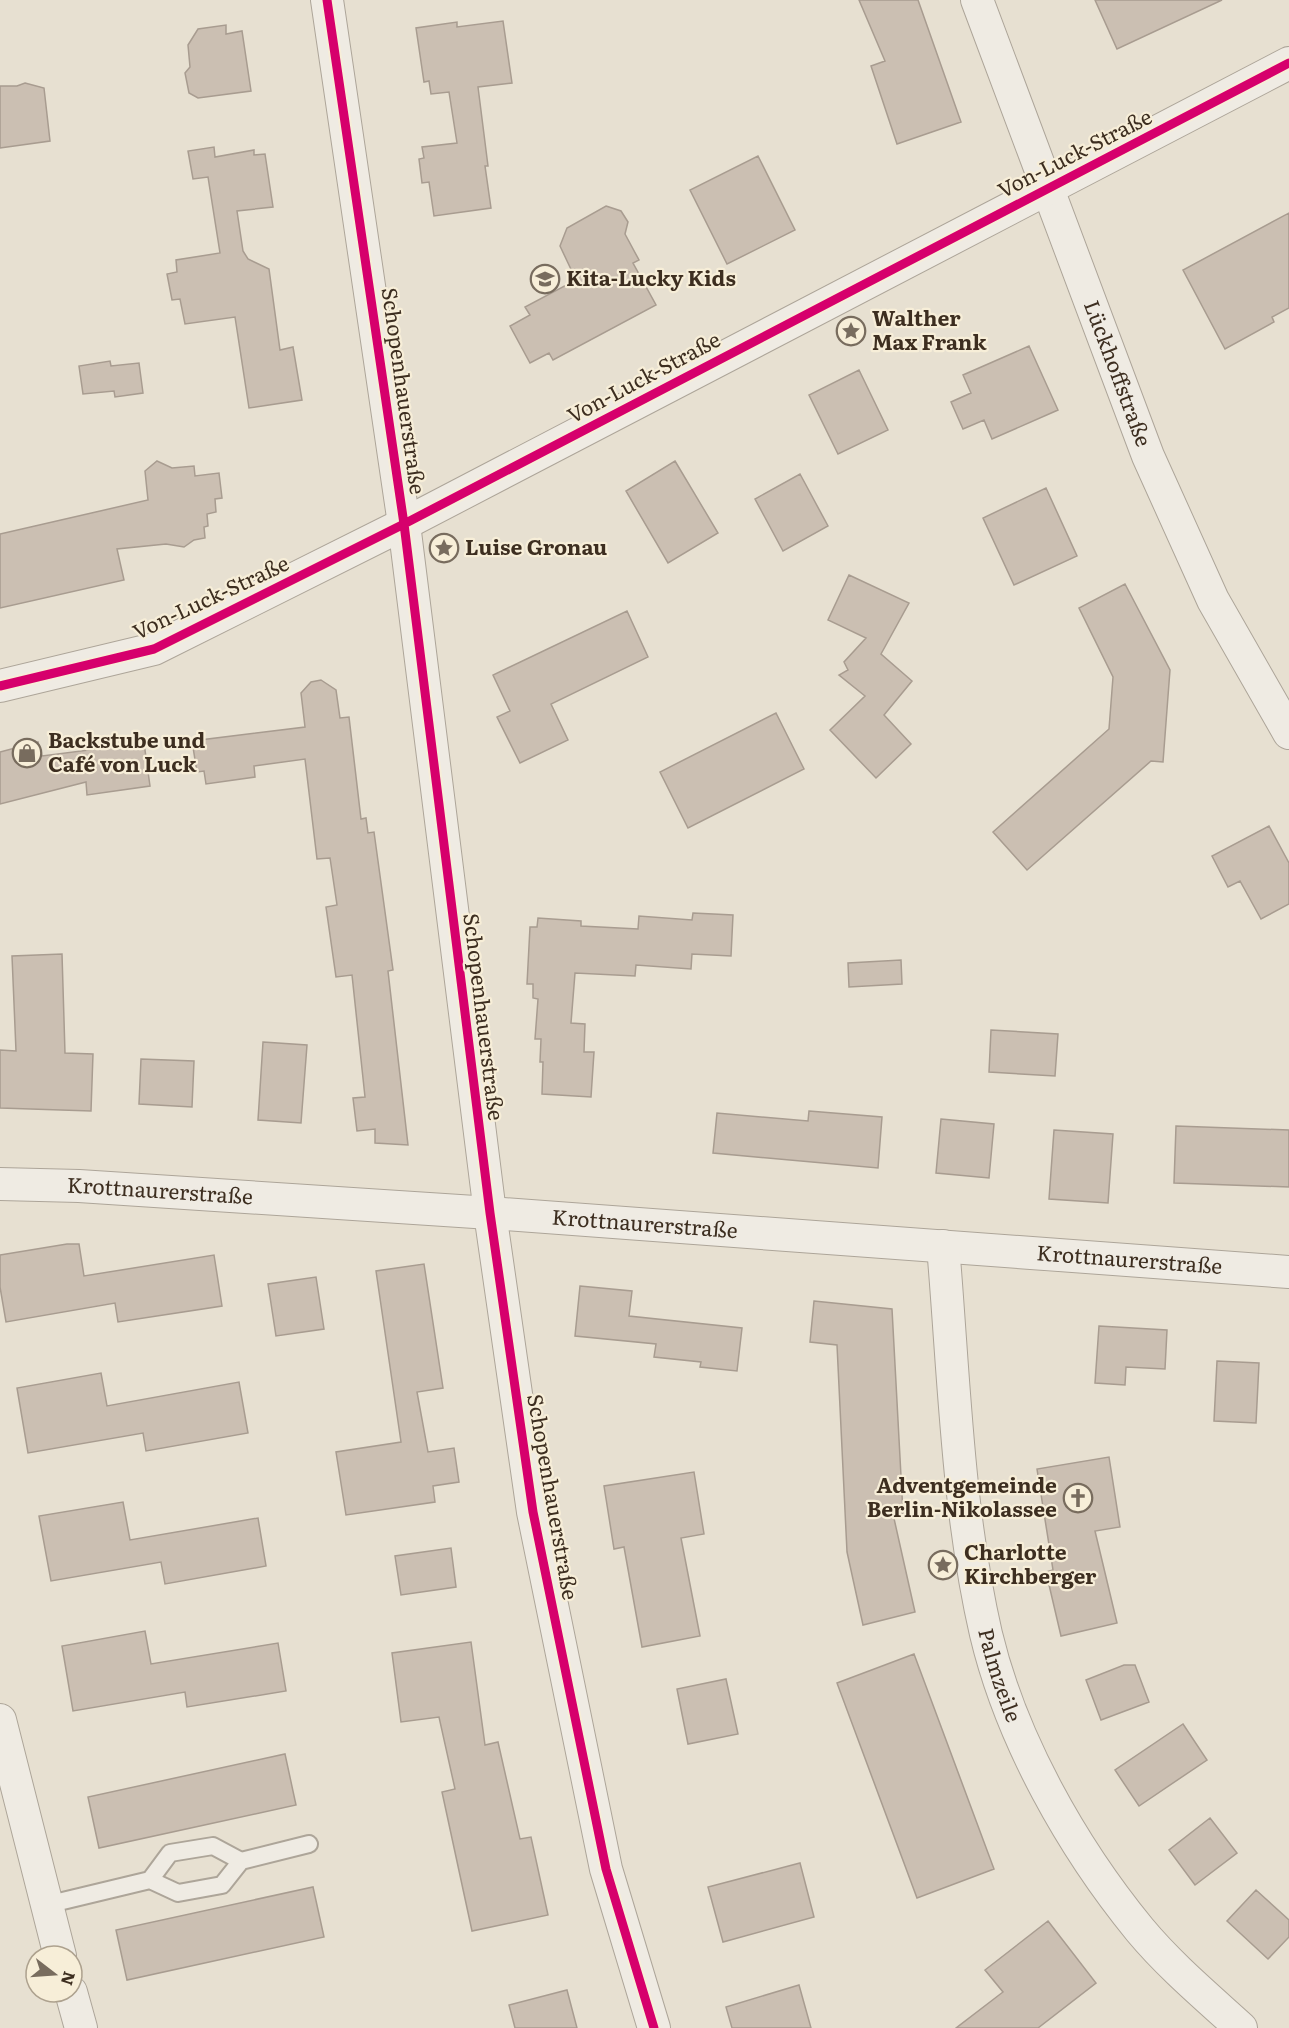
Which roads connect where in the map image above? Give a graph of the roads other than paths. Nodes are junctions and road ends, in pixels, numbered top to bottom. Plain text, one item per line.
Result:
1 (327, 0) edge
2 (977, 0) edge
3 (1289, 63) edge
4 (1047, 188) junction
5 (404, 524) junction
6 (0, 686) edge
7 (1289, 733) edge
8 (0, 1184) edge
9 (490, 1213) junction
10 (943, 1246) junction
11 (1289, 1272) edge
12 (0, 1720) edge
13 (309, 1844) dead end
14 (241, 1861) junction
15 (150, 1880) junction
16 (46, 1905) junction
17 (57, 1944) edge
18 (74, 2004) edge
19 (81, 2028) edge
20 (654, 2028) edge
21 (1241, 2028) edge

1 - 5 street, Schopenhauerstraße
2 - 4 street, Lückhoffstraße
3 - 4 street, Von-Luck-Straße
4 - 5 street, Von-Luck-Straße
4 - 7 street, Lückhoffstraße
5 - 6 street, Von-Luck-Straße
5 - 9 street, Schopenhauerstraße
8 - 9 street, Krottnaurerstraße
9 - 10 street, Krottnaurerstraße
9 - 20 street, Schopenhauerstraße
10 - 11 street, Krottnaurerstraße
10 - 21 street, Palmzeile
12 - 16 street
13 - 14 lane
14 - 15 lane
14 - 15 lane
15 - 16 lane
16 - 17 street
18 - 19 street

